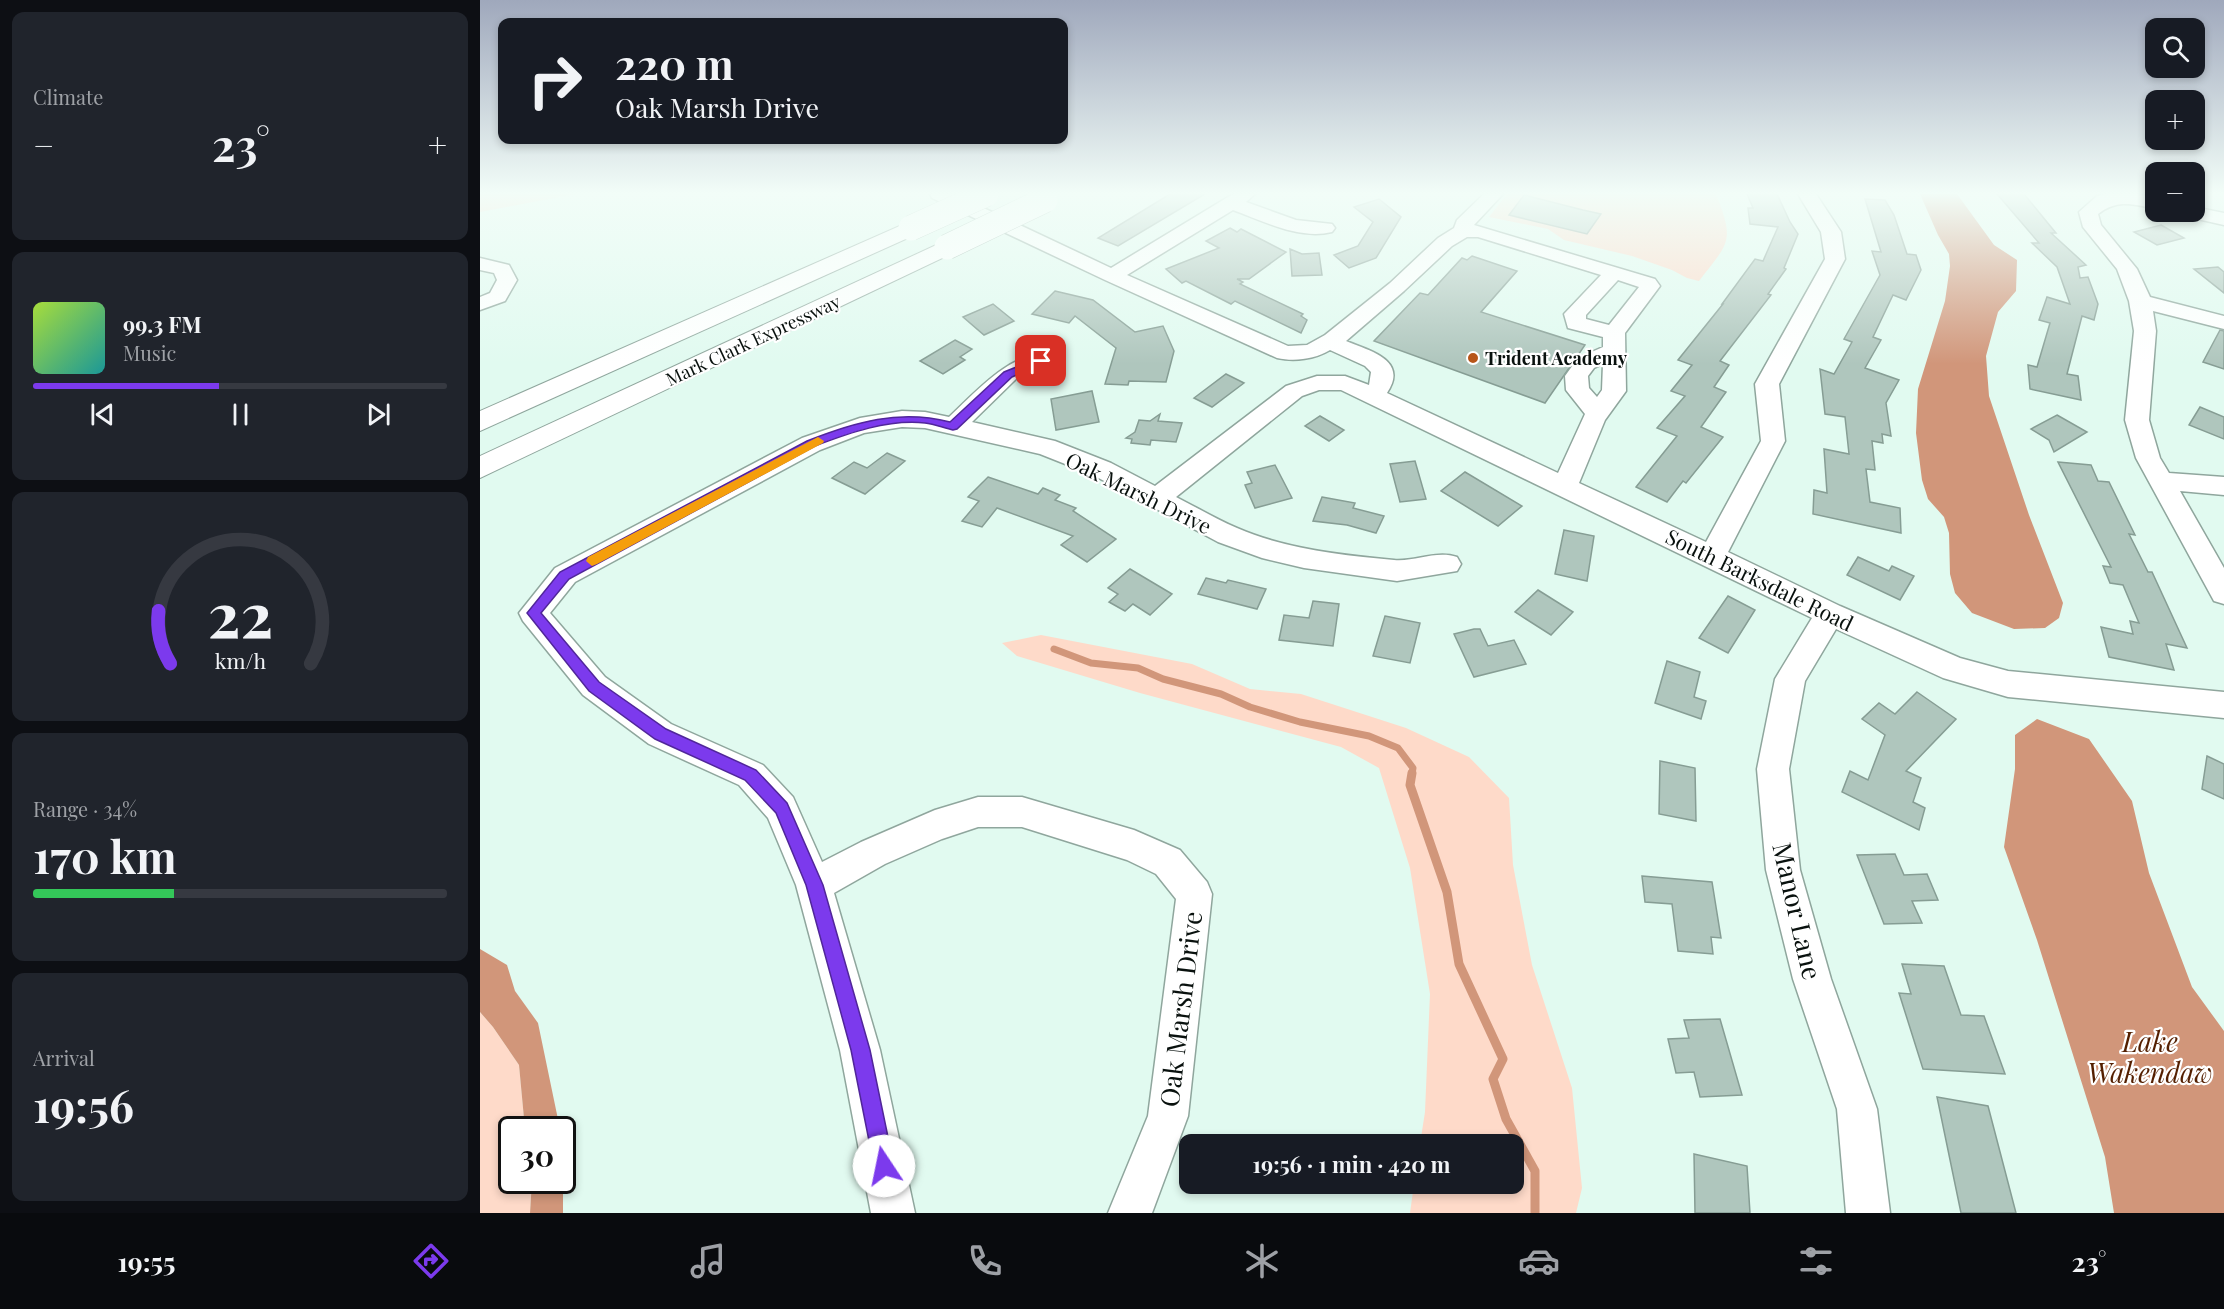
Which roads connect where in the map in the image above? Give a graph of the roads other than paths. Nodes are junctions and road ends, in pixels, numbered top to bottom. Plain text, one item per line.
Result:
1 (861, 251) edge
2 (939, 251) edge
3 (1058, 251) edge
4 (1153, 251) edge
5 (1436, 251) edge
6 (1542, 251) edge
7 (1834, 251) edge
8 (2114, 251) edge
9 (480, 264) edge
10 (1614, 273) junction
11 (1112, 276) junction
12 (2139, 302) junction
13 (480, 304) edge
14 (2224, 324) edge
15 (1330, 342) junction
16 (1614, 342) junction
17 (1041, 361) dead end
18 (1373, 396) junction
19 (1598, 413) junction
20 (480, 422) edge
21 (953, 427) junction
22 (480, 468) edge
23 (2161, 481) junction
24 (1565, 486) junction
25 (2224, 486) edge
26 (1157, 498) junction
27 (1712, 556) junction
28 (1447, 564) dead end
29 (2224, 593) edge
30 (1830, 614) junction
31 (2224, 705) edge
32 (814, 885) junction
33 (893, 1213) edge
34 (1130, 1213) edge
35 (1868, 1213) edge

1 - 20 highway, Mark Clark Expressway, bridge
2 - 22 highway, Mark Clark Expressway, bridge
3 - 11 street
4 - 11 street
5 - 15 street
6 - 10 street
7 - 27 street
8 - 12 street
9 - 13 street
10 - 16 street
10 - 16 street
11 - 15 street
12 - 14 street
12 - 23 street
15 - 18 street
16 - 19 street
16 - 19 street
17 - 21 street
18 - 24 street, South Barksdale Road
18 - 26 street, South Barksdale Road
19 - 24 street
21 - 26 street, Oak Marsh Drive
21 - 32 street, Oak Marsh Drive
23 - 25 street
23 - 29 street
24 - 27 street, South Barksdale Road
26 - 28 street, Oak Marsh Drive
27 - 30 street, South Barksdale Road
30 - 31 street, South Barksdale Road
30 - 35 street, Manor Lane
32 - 33 street, Oak Marsh Drive
32 - 34 street, Oak Marsh Drive

